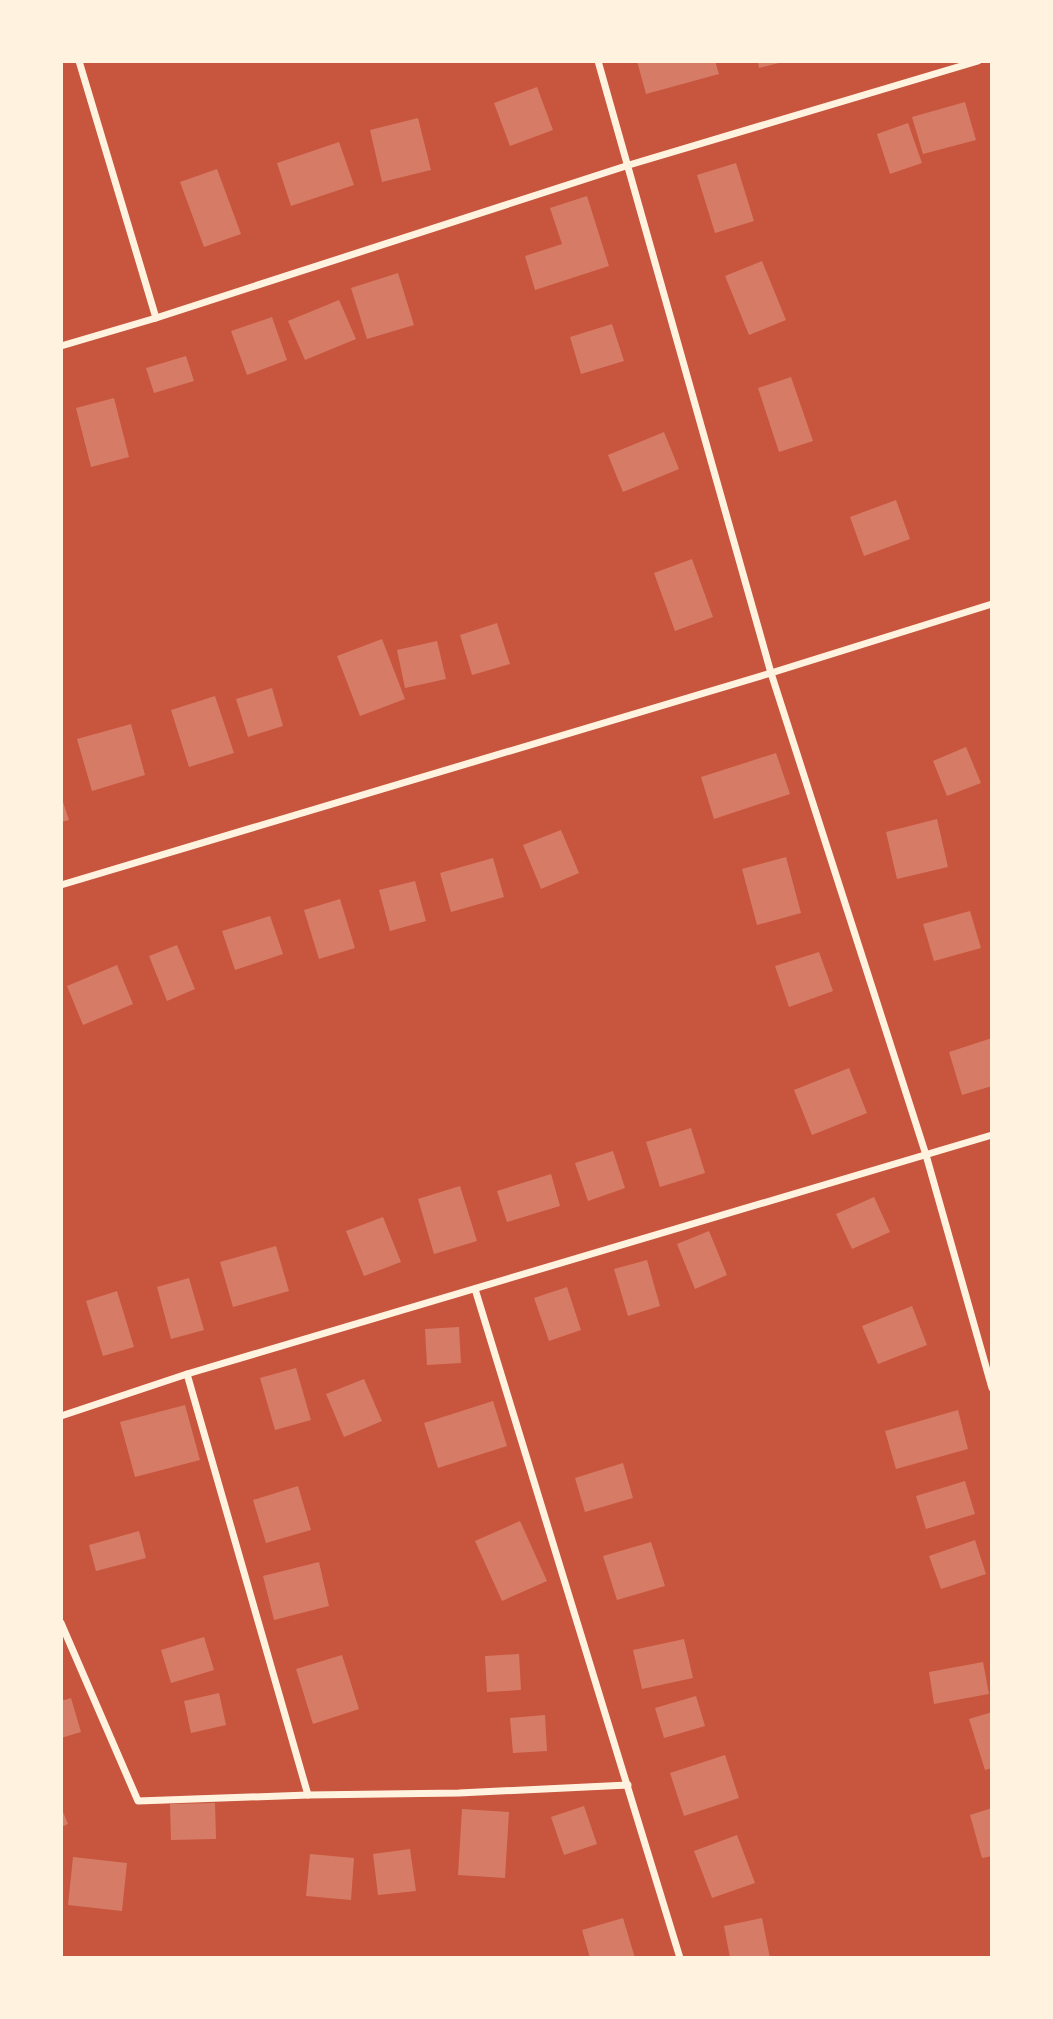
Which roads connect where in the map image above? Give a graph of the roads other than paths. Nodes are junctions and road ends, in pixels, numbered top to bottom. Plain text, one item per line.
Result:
1 (79, 61) edge
2 (598, 61) edge
3 (978, 61) edge
4 (629, 165) junction
5 (156, 318) junction
6 (61, 346) edge
7 (992, 604) edge
8 (771, 673) junction
9 (61, 885) edge
10 (992, 1135) edge
11 (926, 1155) junction
12 (475, 1289) junction
13 (187, 1374) junction
14 (992, 1388) edge
15 (61, 1416) edge
16 (61, 1623) edge
17 (628, 1785) junction
18 (308, 1795) junction
19 (680, 1958) edge

1 - 5 street
2 - 4 street
3 - 4 street
4 - 5 street
4 - 8 street
5 - 6 street
7 - 8 street
8 - 9 street
8 - 11 street
10 - 11 street
11 - 12 street
11 - 14 street
12 - 13 street
12 - 17 street
13 - 15 street
13 - 18 street
16 - 18 street
17 - 18 street
17 - 19 street

